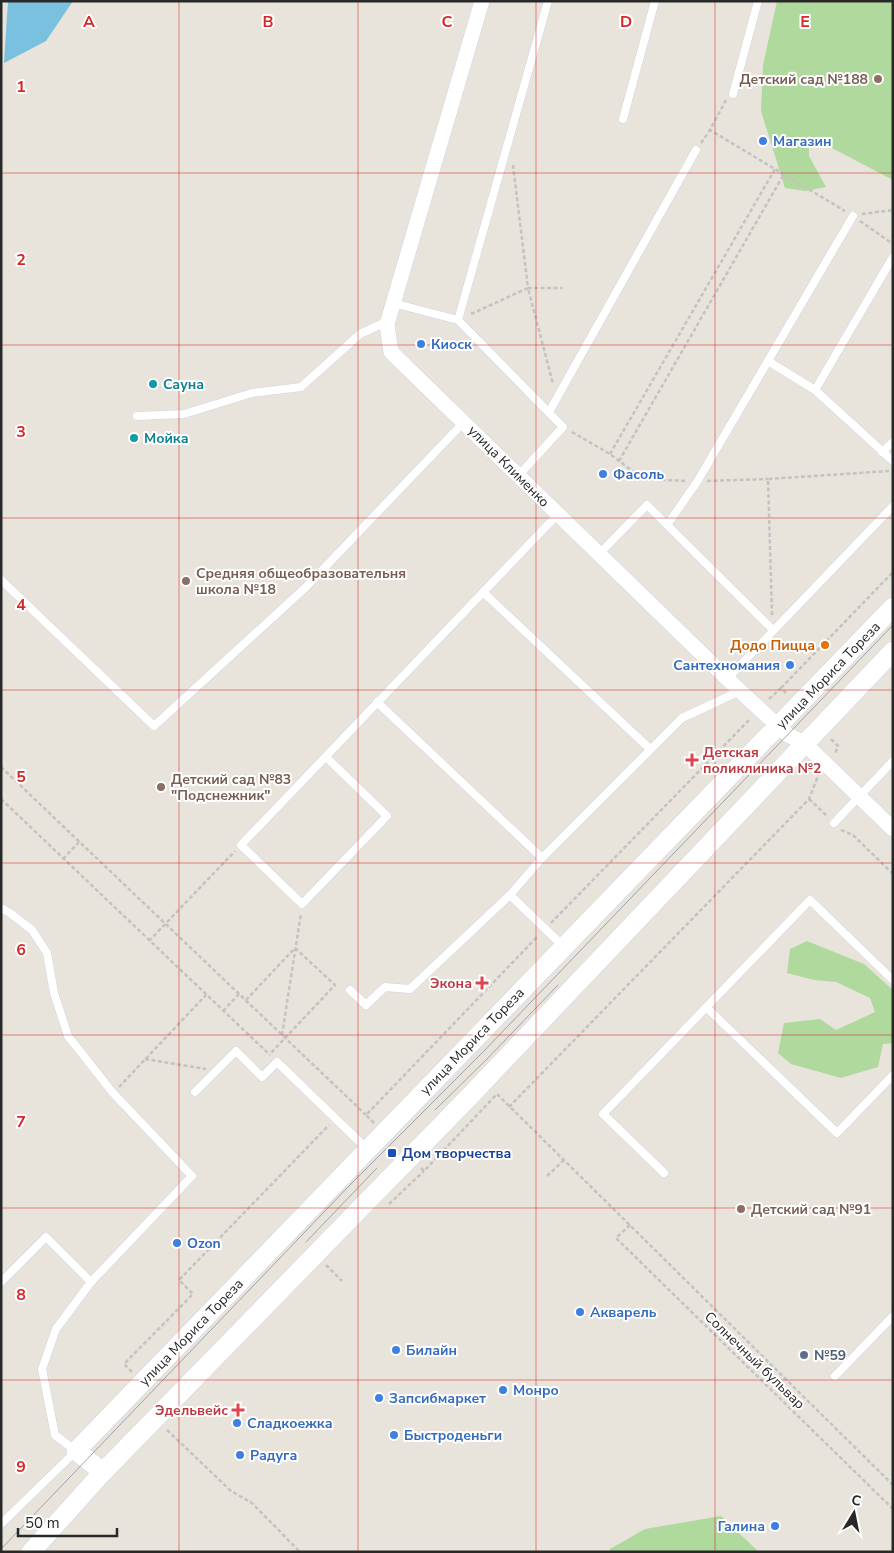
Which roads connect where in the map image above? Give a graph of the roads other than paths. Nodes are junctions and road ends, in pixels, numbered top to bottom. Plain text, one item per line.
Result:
1 (482, 1) edge
2 (548, 1) edge
3 (655, 1) edge
4 (758, 1) edge
5 (733, 94) road end
6 (623, 119) dead end
7 (696, 150) road end
8 (853, 216) road end
9 (893, 257) edge
10 (393, 303) junction
11 (458, 320) junction
12 (388, 321) junction
13 (768, 361) junction
14 (815, 390) junction
15 (549, 412) junction
16 (137, 416) dead end
17 (464, 422) junction
18 (893, 442) edge
19 (882, 452) junction
20 (893, 461) edge
21 (518, 476) junction
22 (893, 506) edge
23 (558, 514) junction
24 (667, 525) junction
25 (599, 554) junction
26 (1, 580) edge
27 (483, 592) junction
28 (893, 607) edge
29 (773, 630) junction
30 (893, 650) edge
31 (728, 678) junction
32 (740, 691) junction
33 (377, 702) junction
34 (778, 726) junction
35 (804, 743) junction
36 (650, 749) junction
37 (326, 757) junction
38 (893, 761) edge
39 (859, 796) junction
40 (834, 823) road end
41 (893, 829) edge
42 (542, 858) junction
43 (510, 895) junction
44 (1, 908) edge
45 (564, 947) junction
46 (893, 980) edge
47 (350, 990) dead end
48 (706, 1008) junction
49 (893, 1075) edge
50 (195, 1092) dead end
51 (367, 1149) junction
52 (664, 1173) dead end
53 (1, 1282) edge
54 (91, 1282) junction
55 (893, 1316) edge
56 (836, 1376) dead end
57 (76, 1450) junction
58 (103, 1472) junction
59 (1, 1524) edge
60 (31, 1552) edge

1 - 10 street, улица Клименко
2 - 11 lane
3 - 6 lane
4 - 5 lane
7 - 15 lane
8 - 13 lane
9 - 14 lane
10 - 11 lane
10 - 12 street, улица Клименко
11 - 15 lane
12 - 16 lane
12 - 17 street, улица Клименко
13 - 14 lane
13 - 24 lane
14 - 19 lane
15 - 21 lane
17 - 21 street, улица Клименко
17 - 26 lane
18 - 19 lane
19 - 20 lane
21 - 23 street, улица Клименко
22 - 29 lane
23 - 25 street, улица Клименко
23 - 27 lane
24 - 25 lane
24 - 29 lane
25 - 31 street, улица Клименко
27 - 33 lane
27 - 36 lane
28 - 34 street, улица Мориса Тореза
29 - 31 lane
30 - 35 street
31 - 32 street, улица Клименко
32 - 34 street, улица Клименко
32 - 36 lane
33 - 37 lane
33 - 42 lane
34 - 35 street, улица Клименко
34 - 45 street, улица Мориса Тореза
35 - 39 street, улица Клименко
35 - 58 street
36 - 42 lane
37 - 37 lane
38 - 39 lane
39 - 40 lane
39 - 41 street, улица Клименко
42 - 43 lane
43 - 45 lane
43 - 47 lane
44 - 54 lane
45 - 51 street, улица Мориса Тореза
46 - 48 lane
48 - 49 lane
48 - 52 lane
50 - 51 lane
51 - 57 street, улица Мориса Тореза
53 - 54 lane
54 - 57 lane
55 - 56 lane
57 - 58 street
57 - 59 lane
58 - 60 street

